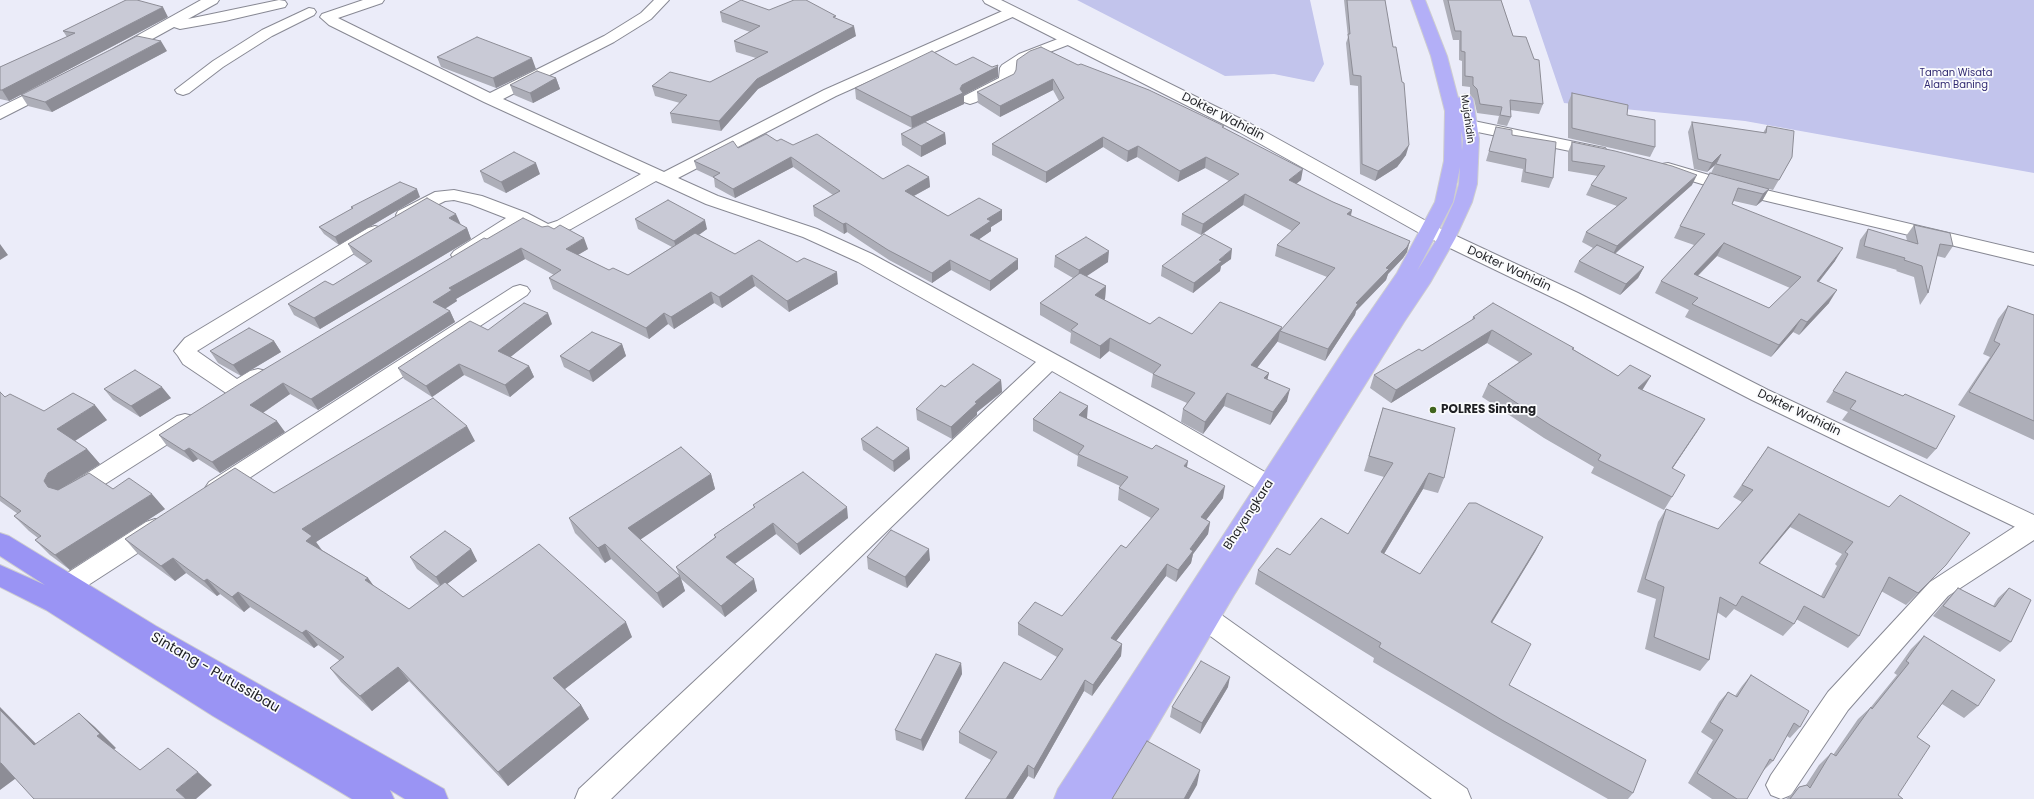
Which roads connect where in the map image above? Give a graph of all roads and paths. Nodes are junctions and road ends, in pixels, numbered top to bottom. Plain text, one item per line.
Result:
1 (212, 0) edge
2 (377, 0) edge
3 (662, 0) edge
4 (990, 0) edge
5 (1418, 0) edge
6 (1433, 0) edge
7 (274, 2) edge
8 (1012, 12) junction
9 (318, 15) junction
10 (166, 26) junction
11 (1068, 40) junction
12 (106, 59) edge
13 (66, 79) edge
14 (183, 90) dead end
15 (490, 99) junction
16 (970, 99) dead end
17 (0, 114) edge
18 (1469, 125) junction
19 (1613, 154) edge
20 (1654, 164) edge
21 (660, 176) junction
22 (520, 217) junction
23 (1438, 235) junction
24 (2034, 259) edge
25 (445, 264) edge
26 (520, 291) dead end
27 (1051, 360) junction
28 (271, 368) edge
29 (237, 390) junction
30 (1269, 485) junction
31 (71, 495) edge
32 (198, 500) edge
33 (172, 517) edge
34 (2034, 526) edge
35 (0, 543) edge
36 (0, 575) edge
37 (67, 586) junction
38 (1207, 619) junction
39 (1781, 785) dead end
40 (379, 799) edge
41 (433, 799) edge
42 (590, 799) edge
43 (1069, 799) edge
44 (1098, 799) edge
45 (1456, 799) edge

1 - 10 street
2 - 9 street
3 - 15 street
4 - 8 street, Dokter Wahidin
5 - 23 main road, Mujahidin
6 - 18 main road, Mujahidin
7 - 9 street
7 - 10 street
8 - 11 street, Dokter Wahidin
8 - 21 street
9 - 14 street
9 - 15 street
10 - 12 street
11 - 16 street
11 - 23 street, Dokter Wahidin
13 - 17 street
15 - 21 street
18 - 19 street
18 - 23 main road, Mujahidin
20 - 24 street
21 - 22 street
21 - 27 street
22 - 25 street
22 - 29 street
23 - 30 main road, Bhayangkara
23 - 34 street, Dokter Wahidin
23 - 38 main road, Bhayangkara
26 - 32 street
27 - 30 street
27 - 42 street
28 - 29 street
29 - 31 street
30 - 43 main road, Bhayangkara
33 - 37 street
34 - 39 street
35 - 37 highway, Sintang - Putussibau
36 - 40 highway, Sintang - Putussibau
37 - 41 highway, Sintang - Putussibau
38 - 44 main road, Bhayangkara
38 - 45 street

